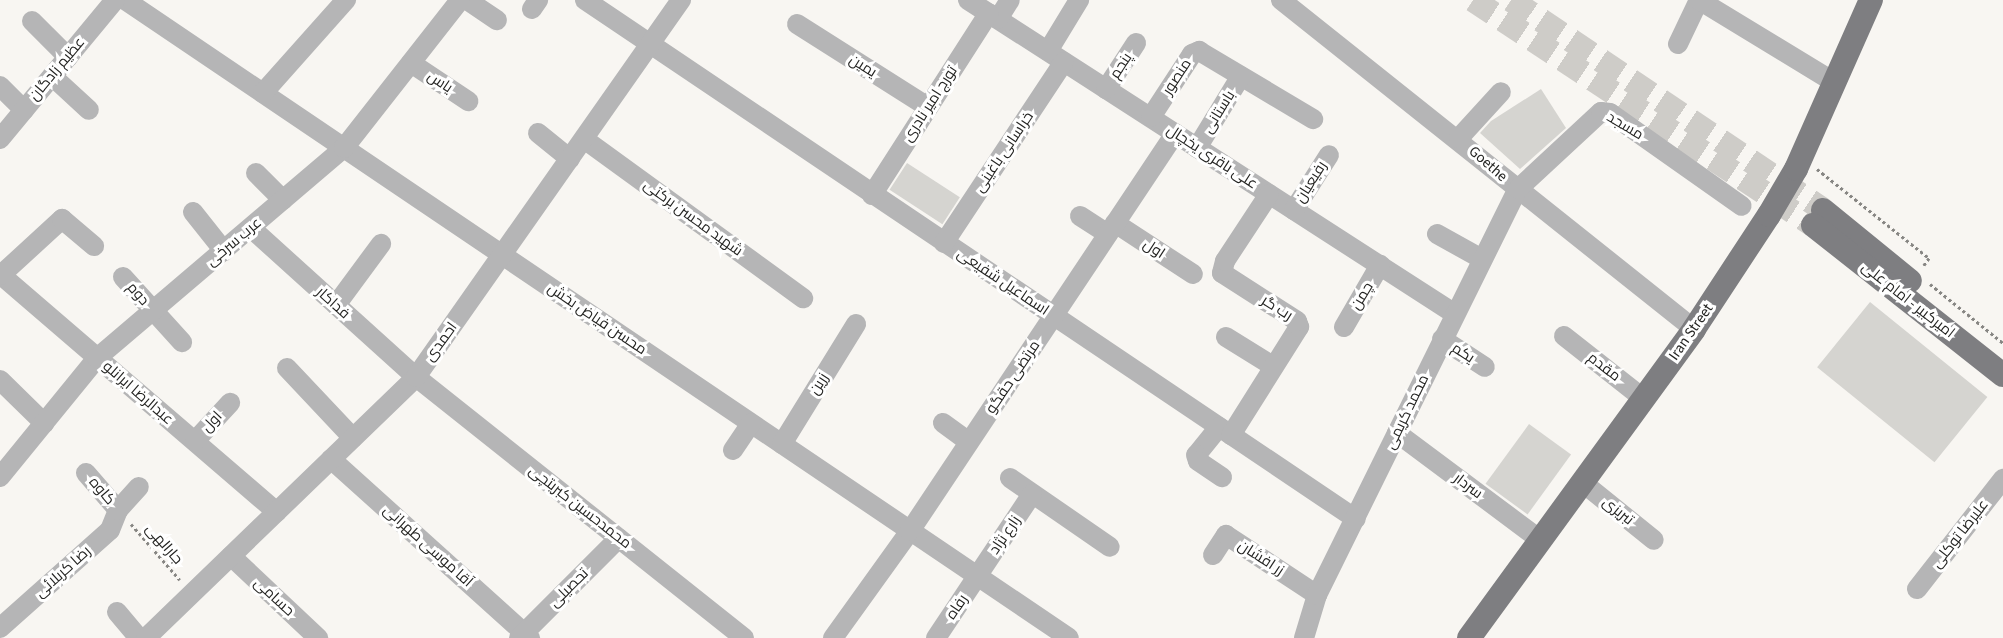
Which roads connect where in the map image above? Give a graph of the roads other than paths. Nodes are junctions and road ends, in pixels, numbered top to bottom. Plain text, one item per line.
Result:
1 (115, 0) edge
2 (125, 0) edge
3 (346, 0) edge
4 (460, 0) edge
5 (467, 0) edge
6 (585, 0) edge
7 (681, 0) edge
8 (968, 0) edge
9 (1010, 0) edge
10 (1079, 0) edge
11 (1281, 0) edge
12 (1871, 0) edge
13 (993, 16) junction
14 (497, 20) dead end
15 (32, 21) dead end
16 (797, 24) dead end
17 (1136, 43) dead end
18 (1678, 44) dead end
19 (649, 46) junction
20 (1048, 51) junction
21 (68, 57) junction
22 (1064, 62) junction
23 (411, 63) junction
24 (52, 76) junction
25 (1241, 76) junction
26 (1834, 82) junction
27 (0, 86) edge
28 (1106, 89) junction
29 (1501, 92) dead end
30 (263, 93) junction
31 (468, 101) dead end
32 (928, 107) junction
33 (24, 110) junction
34 (89, 110) dead end
35 (1150, 117) junction
36 (1313, 119) dead end
37 (538, 133) dead end
38 (1175, 133) junction
39 (1459, 138) junction
40 (0, 139) edge
41 (584, 139) junction
42 (344, 148) junction
43 (1197, 148) junction
44 (1329, 155) dead end
45 (570, 159) junction
46 (256, 173) dead end
47 (1518, 189) junction
48 (1269, 194) junction
49 (872, 195) junction
50 (283, 200) junction
51 (1742, 206) dead end
52 (1294, 210) junction
53 (193, 212) dead end
54 (1080, 216) dead end
55 (251, 228) junction
56 (1111, 229) junction
57 (1437, 234) dead end
58 (944, 243) junction
59 (381, 244) dead end
60 (94, 246) dead end
61 (224, 251) junction
62 (503, 256) junction
63 (1482, 260) junction
64 (1380, 265) junction
65 (1, 274) edge
66 (1193, 274) dead end
67 (123, 277) dead end
68 (803, 297) dead end
69 (336, 305) junction
70 (153, 311) junction
71 (1455, 314) junction
72 (1053, 316) junction
73 (856, 324) dead end
74 (1344, 327) dead end
75 (1694, 329) junction
76 (1564, 336) dead end
77 (1227, 337) dead end
78 (1442, 339) junction
79 (182, 342) dead end
80 (2003, 356) edge
81 (97, 358) junction
82 (1273, 366) junction
83 (1485, 367) dead end
84 (287, 368) dead end
85 (2003, 375) edge
86 (416, 377) junction
87 (0, 380) edge
88 (1644, 399) junction
89 (230, 403) dead end
90 (44, 423) junction
91 (751, 423) junction
92 (943, 423) dead end
93 (1225, 431) junction
94 (1397, 433) junction
95 (353, 438) junction
96 (195, 441) junction
97 (969, 442) junction
98 (782, 444) junction
99 (733, 450) dead end
100 (331, 459) junction
101 (86, 473) dead end
102 (0, 477) edge
103 (1222, 477) dead end
104 (1010, 478) dead end
105 (2003, 479) edge
106 (1582, 482) junction
107 (139, 487) dead end
108 (1032, 494) junction
109 (118, 510) junction
110 (277, 512) junction
111 (1356, 519) junction
112 (910, 531) junction
113 (619, 538) junction
114 (1539, 539) junction
115 (1654, 540) dead end
116 (1110, 547) dead end
117 (1212, 555) dead end
118 (231, 556) junction
119 (977, 576) junction
120 (1917, 589) dead end
121 (1317, 595) junction
122 (117, 612) dead end
123 (0, 628) edge
124 (524, 636) edge
125 (139, 638) edge
126 (146, 638) edge
127 (318, 638) edge
128 (744, 638) edge
129 (833, 638) edge
130 (936, 638) edge
131 (1069, 638) edge
132 (1304, 638) edge
133 (1468, 638) edge

1 - 21 street, عظیم زادگان
2 - 30 street, محسن فیاض بخش
3 - 30 street
4 - 23 street, عرب سرخی
5 - 14 street
6 - 19 street, اسماعیل شفیعی
7 - 19 street, احمدی
8 - 13 street, علی باقری یخچال
9 - 13 street, تورج امیر نادری
10 - 20 street
11 - 39 street, Goethe
12 - 26 main road, Iran Street
13 - 20 street, علی باقری یخچال
13 - 32 street, تورج امیر نادری
15 - 21 street
16 - 32 street, یمین
17 - 28 street, پنجم
18 - 26 street
19 - 41 street, احمدی
19 - 49 street, اسماعیل شفیعی
20 - 22 street, علی باقری یخچال
21 - 24 street, عظیم زادگان
22 - 28 street, علی باقری یخچال
22 - 58 street, خراسانی باغینی
23 - 31 street, یاس
23 - 42 street, عرب سرخی
24 - 33 street, عظیم زادگان
24 - 34 street
25 - 35 street, منصور
25 - 36 street
25 - 43 street, باستانی
26 - 75 main road, Iran Street
27 - 33 street
28 - 35 street, علی باقری یخچال
29 - 39 street
30 - 42 street, محسن فیاض بخش
32 - 49 street, تورج امیر نادری
33 - 40 street, عظیم زادگان
35 - 38 street, علی باقری یخچال
37 - 45 street
38 - 43 street, علی باقری یخچال
38 - 56 street, مرتضی حقگو
39 - 47 street, Goethe
41 - 45 street, احمدی
41 - 68 street, شهید محسن برکتی
42 - 50 street, عرب سرخی
42 - 62 street, محسن فیاض بخش
43 - 48 street, علی باقری یخچال
44 - 52 street, رفیعیان
45 - 62 street, احمدی
46 - 50 street
47 - 51 street, مسجد
47 - 63 street, محمد کریمی
47 - 75 street, Goethe
48 - 52 street, علی باقری یخچال
48 - 82 street, رب گر
49 - 58 street, اسماعیل شفیعی
50 - 55 street, عرب سرخی
52 - 64 street, علی باقری یخچال
53 - 61 street
54 - 56 street
55 - 61 street, عرب سرخی
55 - 69 street, فداکار
56 - 66 street, اول
56 - 72 street, مرتضی حقگو
57 - 63 street
58 - 72 street, اسماعیل شفیعی
59 - 69 street
60 - 65 street
61 - 70 street, عرب سرخی
62 - 86 street, احمدی
62 - 91 street, محسن فیاض بخش
63 - 71 street, محمد کریمی
64 - 71 street, علی باقری یخچال
64 - 74 street, چمن
65 - 81 street, عبدالرضا ایرانلو
67 - 70 street, دوم
69 - 86 street, فداکار
70 - 79 street, دوم
70 - 81 street, عرب سرخی
71 - 78 street, محمد کریمی
72 - 93 street, اسماعیل شفیعی
72 - 97 street, مرتضی حقگو
73 - 98 street, زرین
75 - 88 main road, Iran Street
76 - 88 street, مقدم
77 - 82 street
78 - 83 street, یکم
78 - 94 street, محمد کریمی
80 - 85 main road, امیرکبیر - امام علی
81 - 90 street, عرب سرخی
81 - 96 street, عبدالرضا ایرانلو
82 - 93 street, رب گر
84 - 95 street
86 - 95 street, احمدی
86 - 113 street, محمدحسین کبریتچی
87 - 90 street
88 - 106 main road, Iran Street
89 - 96 street, اول
90 - 102 street, عرب سرخی
91 - 98 street, محسن فیاض بخش
91 - 99 street
92 - 97 street
93 - 103 street
93 - 111 street, اسماعیل شفیعی
94 - 111 street, محمد کریمی
94 - 114 street, سردار
95 - 100 street, احمدی
96 - 110 street, عبدالرضا ایرانلو
97 - 112 street, مرتضی حقگو
98 - 112 street, محسن فیاض بخش
100 - 110 street, احمدی
100 - 124 street, آقا موسی طهرانی
101 - 109 street, کاوه
104 - 108 street
105 - 120 street, علیرضا توکلی
106 - 114 main road, Iran Street
106 - 115 street, تبریزی
107 - 109 street
108 - 116 street
108 - 119 street, زارع نژاد
109 - 123 street, رضا کربلائی
110 - 118 street, احمدی
111 - 121 street, محمد کریمی
112 - 119 street, محسن فیاض بخش
112 - 129 street, مرتضی حقگو
113 - 124 street, تحصیلی
113 - 128 street, محمدحسین کبریتچی
114 - 133 main road, Iran Street
117 - 121 street, زر افشان
118 - 126 street, احمدی
118 - 127 street, حسامی
119 - 130 street, رفاه
119 - 131 street, محسن فیاض بخش
121 - 132 street, محمد کریمی
122 - 125 street

